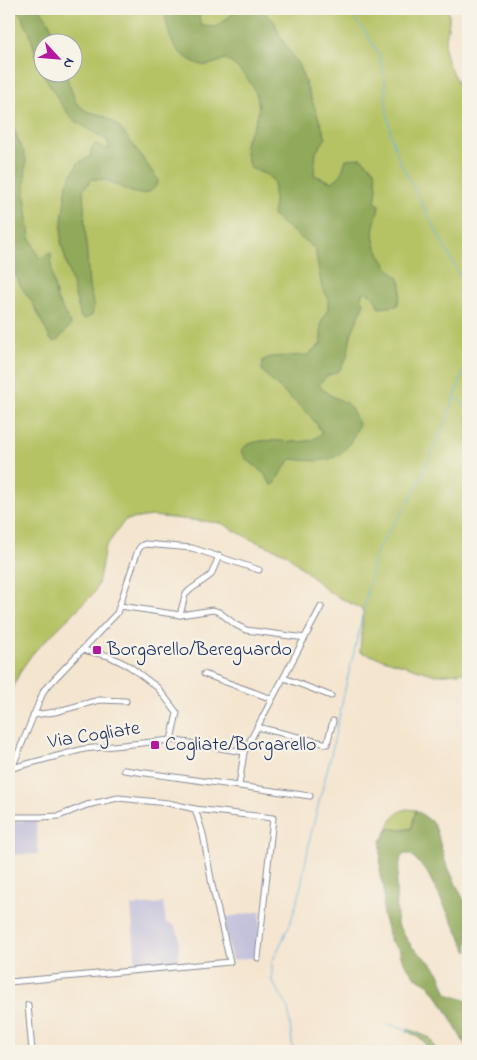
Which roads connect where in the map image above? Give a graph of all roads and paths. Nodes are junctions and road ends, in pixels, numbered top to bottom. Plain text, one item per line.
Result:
1 (219, 556) junction
2 (259, 570) dead end
3 (120, 606) junction
4 (321, 607) dead end
5 (180, 614) junction
6 (305, 638) junction
7 (83, 650) junction
8 (204, 674) dead end
9 (284, 678) junction
10 (331, 696) dead end
11 (272, 699) junction
12 (126, 701) dead end
13 (33, 716) junction
14 (333, 721) dead end
15 (257, 727) junction
16 (171, 740) junction
17 (244, 752) junction
18 (10, 768) edge
19 (124, 770) dead end
20 (238, 786) junction
21 (310, 796) dead end
22 (195, 809) junction
23 (9, 817) edge
24 (258, 958) dead end
25 (9, 982) edge
26 (28, 1005) dead end
27 (32, 1051) edge

1 - 2 street
1 - 3 street
1 - 5 street
3 - 5 street
3 - 7 street
4 - 6 street
5 - 6 street
6 - 9 street
7 - 13 street
7 - 16 street
8 - 11 street
9 - 10 street
9 - 11 street
11 - 15 street
12 - 13 street
13 - 18 street
14 - 15 street
15 - 17 street
16 - 17 street, Via Cogliate
16 - 18 street, Via Cogliate
17 - 20 street
19 - 20 street
20 - 21 street
22 - 23 street
22 - 24 street
22 - 25 street
26 - 27 street

